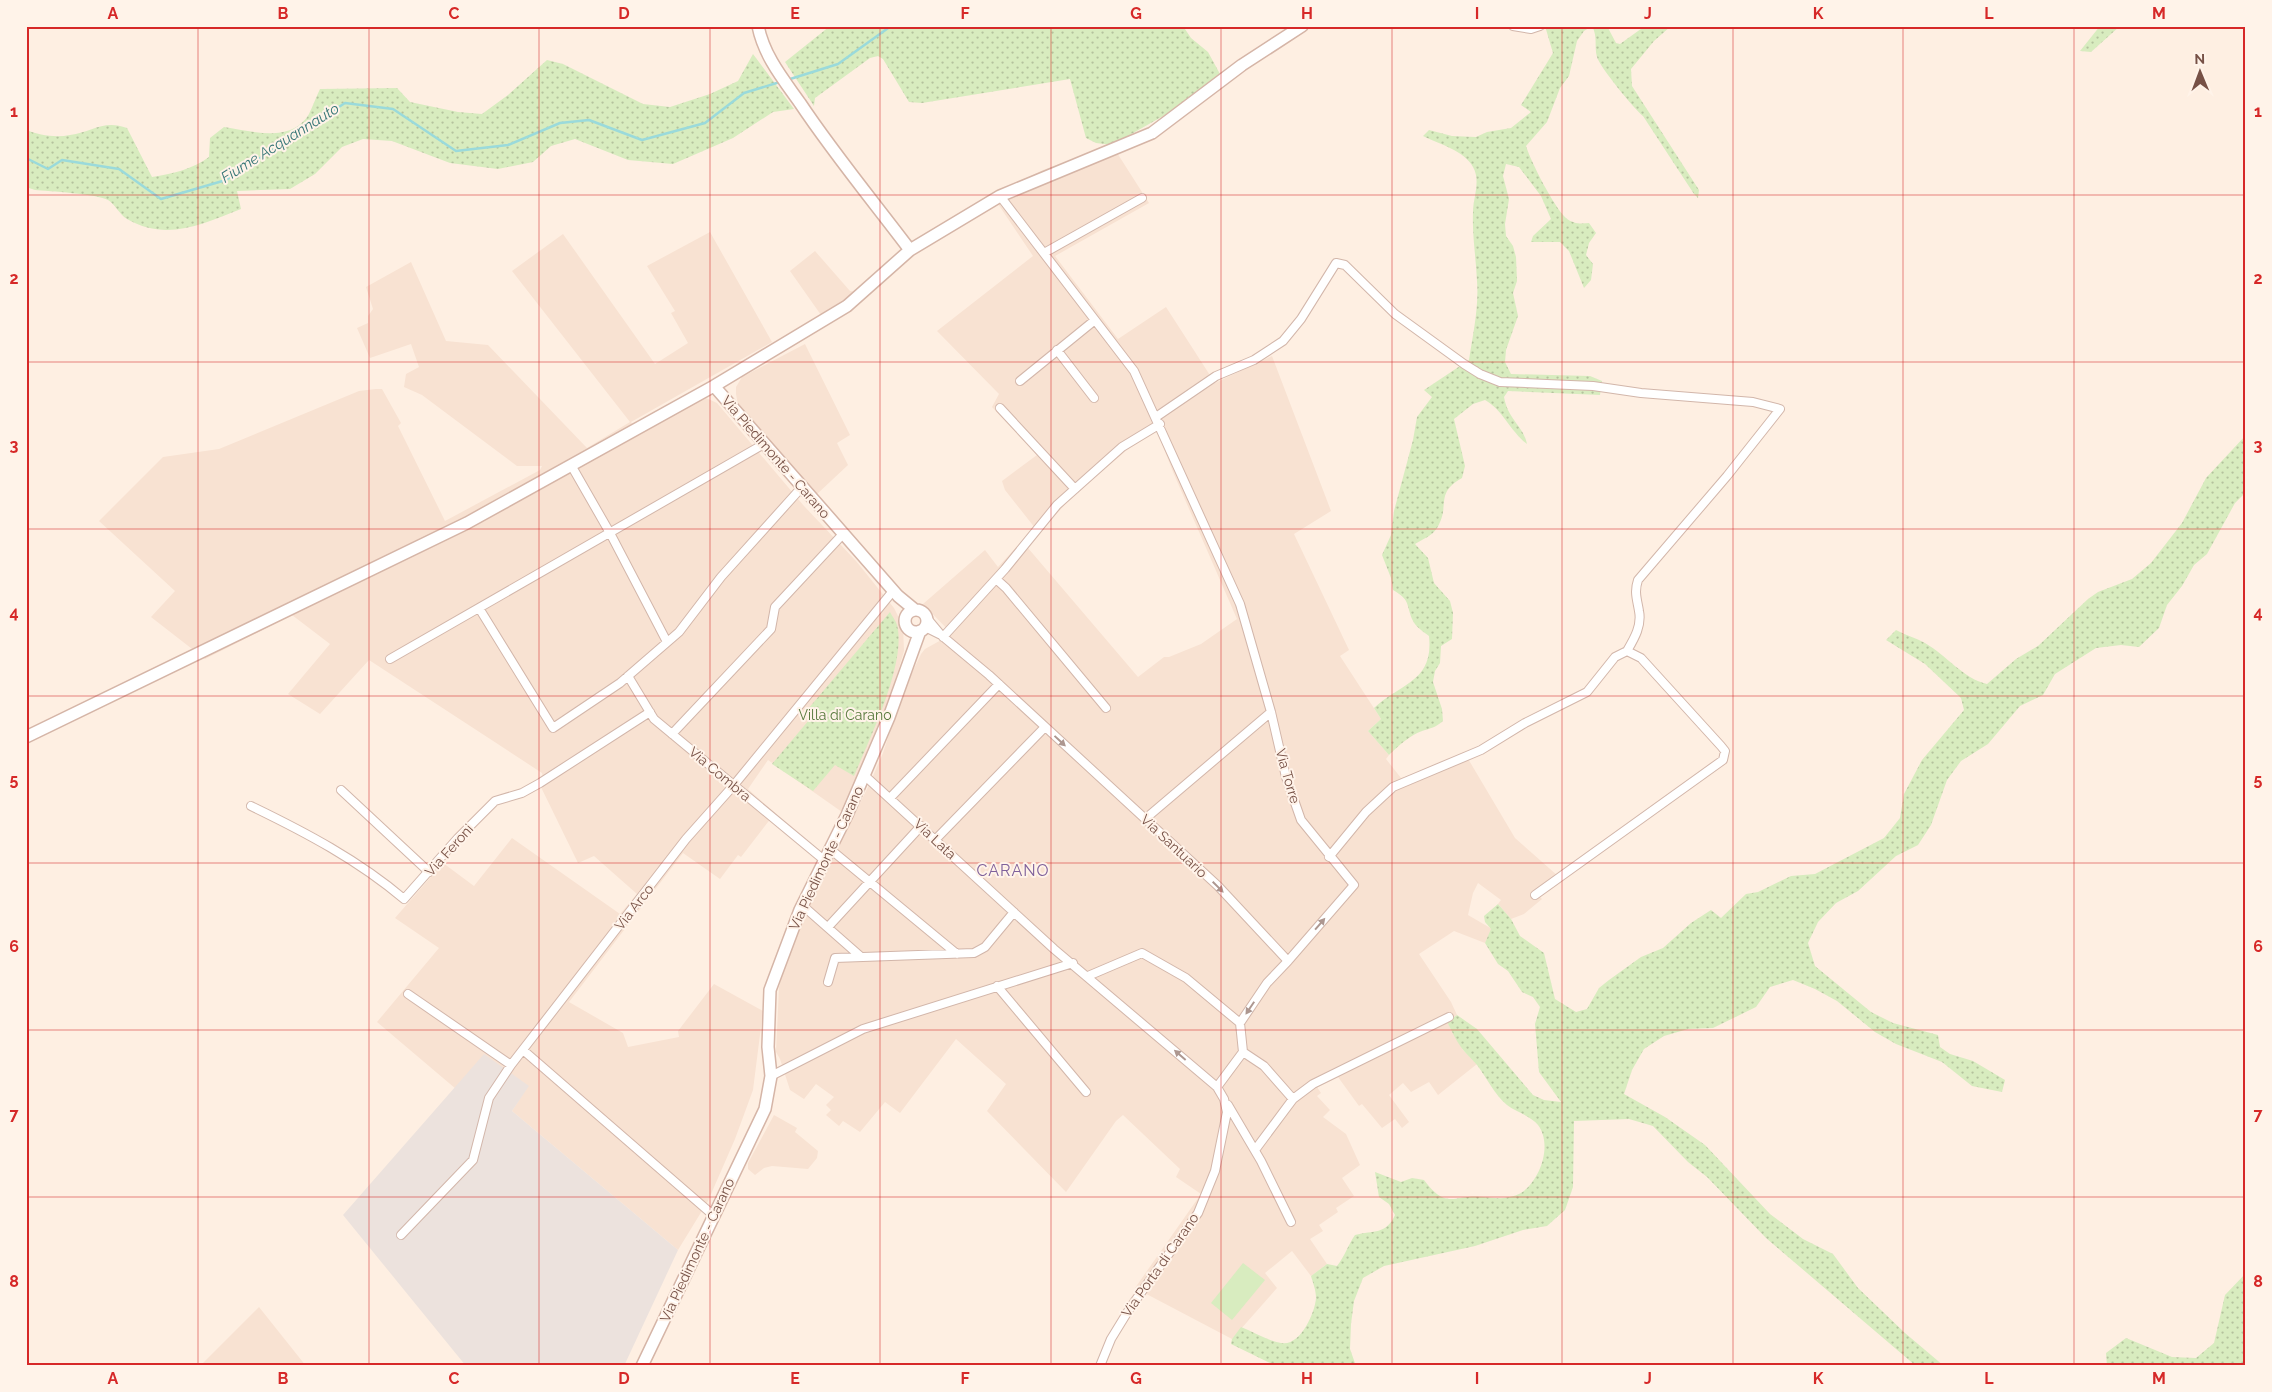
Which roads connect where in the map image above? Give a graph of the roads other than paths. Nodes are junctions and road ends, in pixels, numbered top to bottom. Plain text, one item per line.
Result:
1 (758, 26) edge
2 (1302, 26) edge
3 (1513, 26) edge
4 (1540, 26) edge
5 (1000, 196) junction
6 (1142, 198) dead end
7 (910, 250) junction
8 (1044, 253) junction
9 (1094, 320) junction
10 (1057, 350) junction
11 (1020, 381) dead end
12 (714, 386) junction
13 (1094, 398) dead end
14 (1000, 408) dead end
15 (1158, 420) junction
16 (764, 444) junction
17 (570, 465) junction
18 (802, 487) junction
19 (1075, 489) junction
20 (610, 533) junction
21 (843, 534) junction
22 (996, 579) junction
23 (895, 594) junction
24 (479, 608) junction
25 (911, 613) junction
26 (924, 625) junction
27 (908, 628) junction
28 (942, 636) junction
29 (667, 642) junction
30 (1627, 651) junction
31 (909, 657) junction
32 (390, 659) dead end
33 (628, 676) junction
34 (998, 684) junction
35 (1106, 708) dead end
36 (650, 712) junction
37 (1271, 712) junction
38 (1045, 727) junction
39 (672, 734) junction
40 (26, 737) edge
41 (864, 774) junction
42 (734, 785) junction
43 (341, 790) dead end
44 (890, 798) junction
45 (251, 806) dead end
46 (1145, 819) junction
47 (921, 826) junction
48 (936, 840) junction
49 (830, 849) junction
50 (1329, 857) junction
51 (824, 860) junction
52 (429, 872) junction
53 (870, 882) junction
54 (1535, 895) dead end
55 (802, 905) junction
56 (1014, 912) junction
57 (828, 927) junction
58 (957, 954) junction
59 (860, 956) junction
60 (1288, 961) junction
61 (1073, 963) junction
62 (1088, 976) junction
63 (828, 982) dead end
64 (996, 986) junction
65 (408, 994) dead end
66 (1449, 1016) dead end
67 (1240, 1023) junction
68 (523, 1050) junction
69 (1243, 1052) junction
70 (511, 1065) junction
71 (771, 1076) junction
72 (1217, 1087) junction
73 (1086, 1092) dead end
74 (1224, 1099) junction
75 (1293, 1099) junction
76 (1255, 1150) junction
77 (713, 1215) junction
78 (1291, 1222) dead end
79 (401, 1236) dead end
80 (642, 1366) edge
81 (1100, 1366) edge

1 - 7 street
2 - 5 street
3 - 4 street
5 - 7 street
5 - 8 street, Via Torre
6 - 8 street
7 - 12 street
8 - 9 street, Via Torre
9 - 10 street
9 - 15 street, Via Torre
10 - 11 street
10 - 13 street
12 - 16 street, Via Piedimonte - Carano
12 - 17 street
14 - 19 street
15 - 19 street
15 - 30 street
15 - 37 street, Via Torre
16 - 18 street, Via Piedimonte - Carano
16 - 20 street
17 - 20 street
17 - 40 street
18 - 21 street, Via Piedimonte - Carano
18 - 29 street
19 - 22 street
20 - 24 street
20 - 29 street
21 - 23 street, Via Piedimonte - Carano
21 - 39 street
22 - 28 street
22 - 35 street
23 - 25 street, Via Piedimonte - Carano
23 - 42 street, Via Arco
24 - 32 street
24 - 33 street
25 - 26 street
25 - 27 street
26 - 27 street
26 - 28 street, Via Santuario
26 - 31 street, Via Piedimonte - Carano
27 - 31 street, Via Piedimonte - Carano
28 - 34 street, Via Santuario
29 - 33 street
30 - 50 street
30 - 54 street
31 - 41 street, Via Piedimonte - Carano
33 - 36 street, Via Combra
34 - 38 street, Via Santuario
34 - 44 street
36 - 39 street, Via Combra
36 - 52 street, Via Feroni
37 - 46 street
37 - 50 street, Via Torre
38 -> 46 street, Via Santuario
38 - 48 street
39 - 42 street, Via Combra
41 - 44 street, Via Lata
41 - 49 street, Via Piedimonte - Carano
42 - 51 street, Via Combra
42 - 68 street, Via Arco
43 - 52 street
44 - 47 street, Via Lata
45 - 52 street, Via Feroni
46 -> 60 street, Via Santuario
47 - 48 street, Via Lata
47 - 53 street
48 - 56 street, Via Lata
49 - 51 street, Via Piedimonte - Carano
49 - 53 street
60 -> 50 street, Via Torre
51 - 55 street, Via Piedimonte - Carano
53 - 57 street
53 - 58 street
55 - 57 street
55 - 71 street, Via Piedimonte - Carano
56 - 58 street
56 - 61 street, Via Lata
57 - 59 street
58 - 59 street
59 - 63 street
60 -> 67 street
61 - 62 street, Via Porta di Carano
61 - 64 street
62 - 67 street
72 -> 62 street, Via Porta di Carano
64 - 71 street
64 - 73 street
65 - 70 street
66 - 75 street
67 - 69 street
68 - 70 street, Via Arco
68 - 77 street
69 - 72 street
69 - 75 street
70 - 79 street, Via Arco
71 - 77 street, Via Piedimonte - Carano
72 - 74 street, Via Porta di Carano
74 - 76 street
74 - 81 street, Via Porta di Carano
75 - 76 street
76 - 78 street
77 - 80 street, Via Piedimonte - Carano

